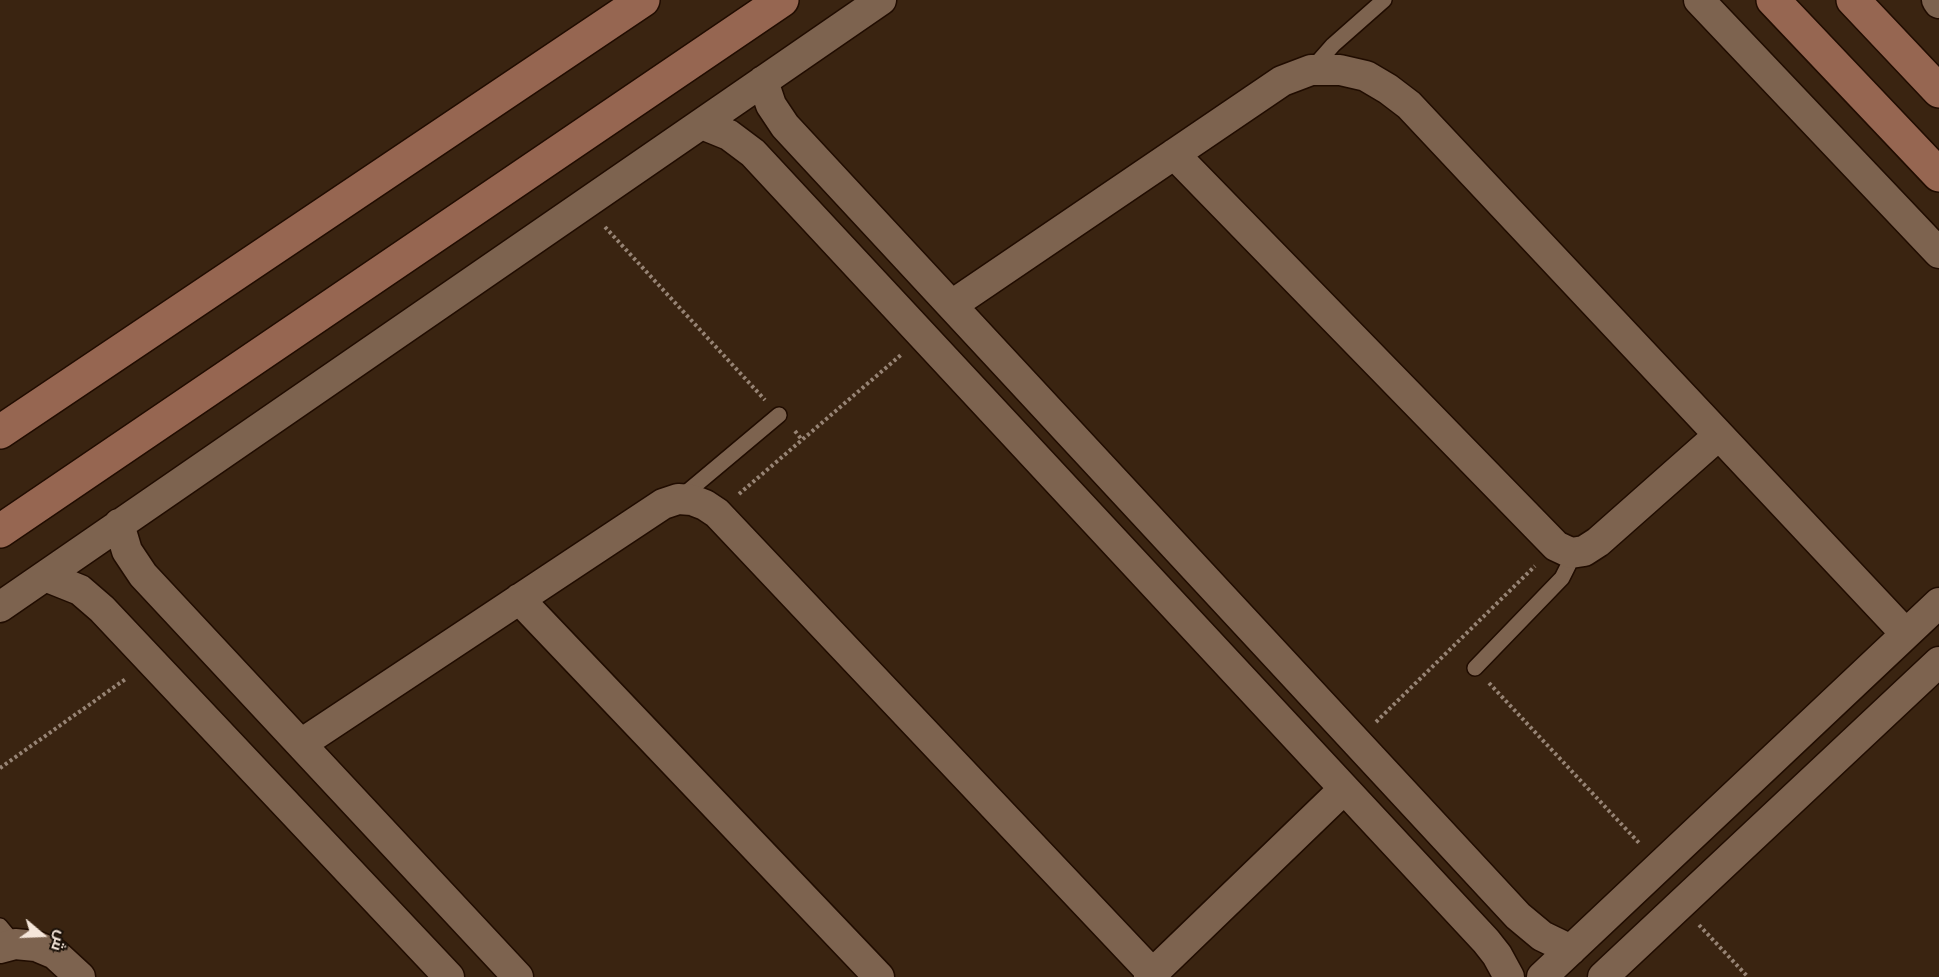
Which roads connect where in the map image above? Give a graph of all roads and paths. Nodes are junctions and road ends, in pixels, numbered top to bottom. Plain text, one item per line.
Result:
1 (643, 0) edge
2 (782, 0) edge
3 (881, 0) edge
4 (1384, 0) edge
5 (1700, 0) edge
6 (1773, 0) edge
7 (1852, 0) edge
8 (1311, 70) junction
9 (763, 81) junction
10 (1939, 92) edge
11 (702, 124) junction
12 (1174, 154) junction
13 (1939, 175) edge
14 (584, 204) junction
15 (1939, 253) edge
16 (952, 305) junction
17 (923, 336) junction
18 (779, 415) junction
19 (0, 432) edge
20 (1719, 435) junction
21 (802, 440) junction
22 (678, 499) junction
23 (717, 513) junction
24 (119, 524) junction
25 (0, 531) edge
26 (1563, 549) junction
27 (45, 576) junction
28 (519, 599) junction
29 (1939, 603) edge
30 (0, 608) edge
31 (1906, 634) junction
32 (1454, 646) junction
33 (151, 661) junction
34 (1475, 668) junction
35 (1937, 669) edge
36 (1356, 742) junction
37 (301, 744) junction
38 (0, 768) edge
39 (1344, 789) junction
40 (1660, 866) junction
41 (1680, 905) junction
42 (5, 940) edge
43 (1571, 950) junction
44 (1151, 975) edge
45 (80, 977) edge
46 (449, 977) edge
47 (518, 977) edge
48 (879, 977) edge
49 (1509, 977) edge
50 (1542, 977) edge
51 (1603, 977) edge
52 (1748, 977) edge

1 - 19 street
2 - 25 street
3 - 9 street
4 - 8 lane
5 - 15 street
6 - 13 street
7 - 10 street
8 - 12 street
8 - 20 street
9 - 11 street
9 - 16 street
11 - 14 street
11 - 17 street
12 - 16 street
12 - 26 street
14 - 18 path
14 - 24 street
16 - 36 street
17 - 21 path
17 - 39 street
18 - 21 path
18 - 22 lane
20 - 26 street
20 - 31 street
21 - 23 path
22 - 23 street
22 - 28 street
23 - 44 street
24 - 27 street
24 - 37 street
26 - 32 path
26 - 34 lane
27 - 30 street
27 - 33 street
28 - 37 street
28 - 48 street
29 - 31 street
31 - 40 street
32 - 34 path
32 - 36 path
33 - 38 path
33 - 46 street
34 - 40 path
35 - 41 street
36 - 43 street
37 - 47 street
39 - 44 street
39 - 49 street
40 - 43 street
41 - 51 street
41 - 52 path
42 - 45 street
43 - 50 street

